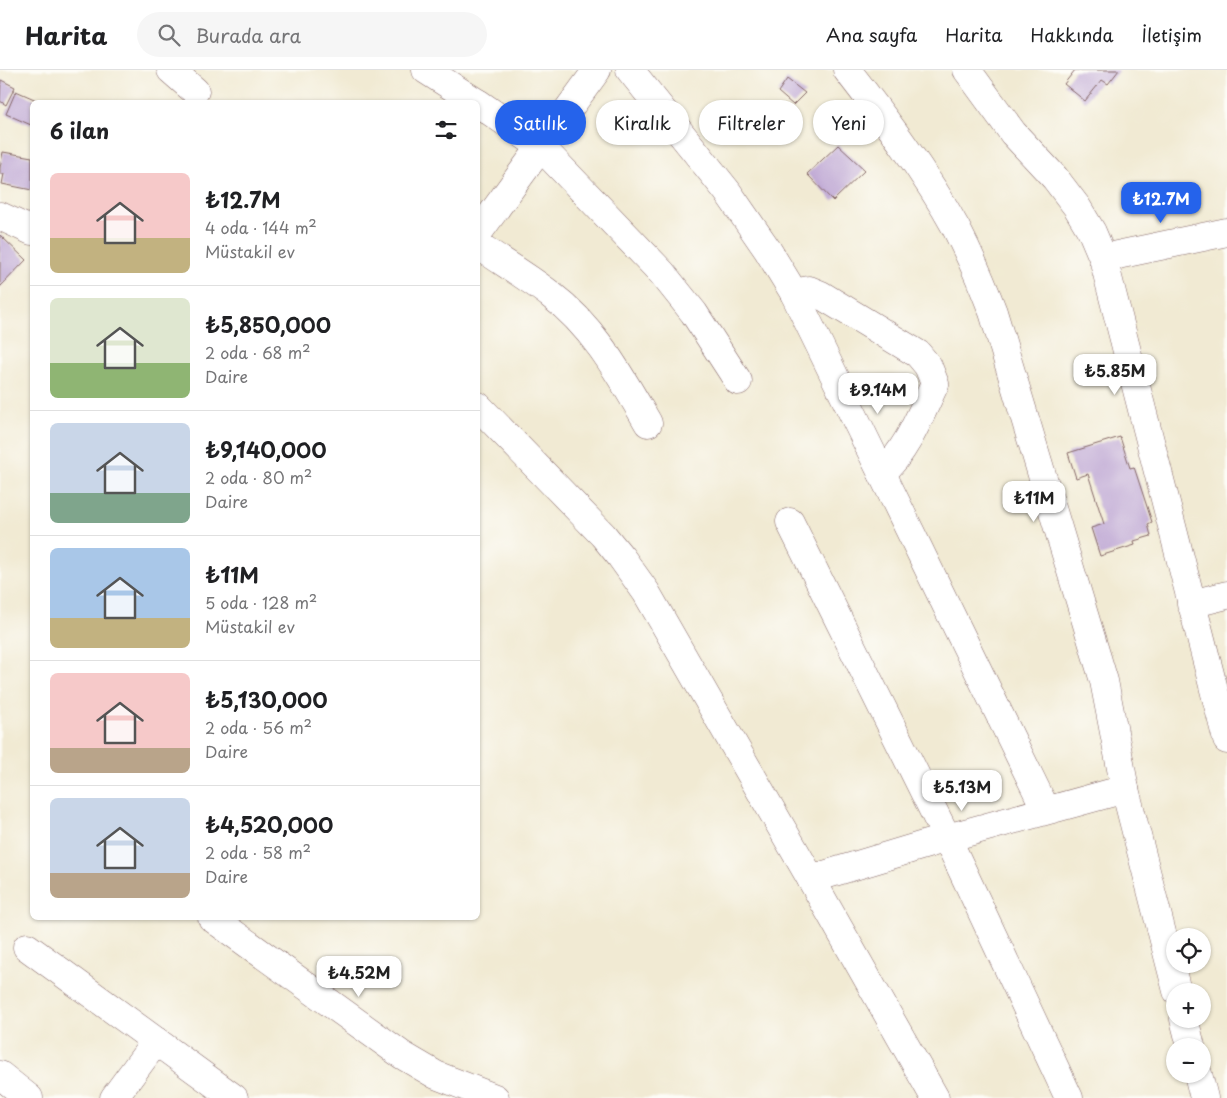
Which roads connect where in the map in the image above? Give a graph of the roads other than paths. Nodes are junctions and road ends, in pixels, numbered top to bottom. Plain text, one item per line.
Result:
1 (171, 70) edge
2 (426, 70) edge
3 (597, 70) edge
4 (630, 70) edge
5 (847, 70) edge
6 (967, 70) edge
7 (195, 91) dead end
8 (472, 100) edge
9 (480, 105) edge
10 (540, 146) junction
11 (0, 216) edge
12 (30, 230) edge
13 (480, 230) edge
14 (1227, 232) edge
15 (480, 247) edge
16 (1103, 258) junction
17 (794, 292) junction
18 (738, 381) dead end
19 (480, 408) edge
20 (648, 423) dead end
21 (882, 473) junction
22 (790, 522) dead end
23 (1227, 596) edge
24 (1191, 604) junction
25 (1227, 740) edge
26 (1125, 789) junction
27 (1046, 810) junction
28 (947, 838) junction
29 (811, 879) junction
30 (215, 920) edge
31 (27, 947) dead end
32 (1175, 983) edge
33 (156, 1042) junction
34 (0, 1075) edge
35 (1200, 1083) edge
36 (29, 1098) edge
37 (114, 1098) edge
38 (234, 1098) edge
39 (495, 1098) edge
40 (935, 1098) edge
41 (1069, 1098) edge
42 (1204, 1098) edge

1 - 7 street
2 - 8 street
3 - 10 street
4 - 17 street
5 - 26 street
6 - 16 street
9 - 10 street
10 - 13 street
10 - 18 street
11 - 12 street
14 - 16 street
15 - 20 street
16 - 24 street
17 - 21 street
17 - 21 street
19 - 29 street
21 - 27 street
22 - 28 street
23 - 24 street
24 - 25 street
26 - 27 street
26 - 32 street
27 - 28 street
28 - 29 street
28 - 41 street
29 - 40 street
30 - 39 street
31 - 33 street
33 - 37 street
33 - 38 street
34 - 36 street
35 - 42 street

